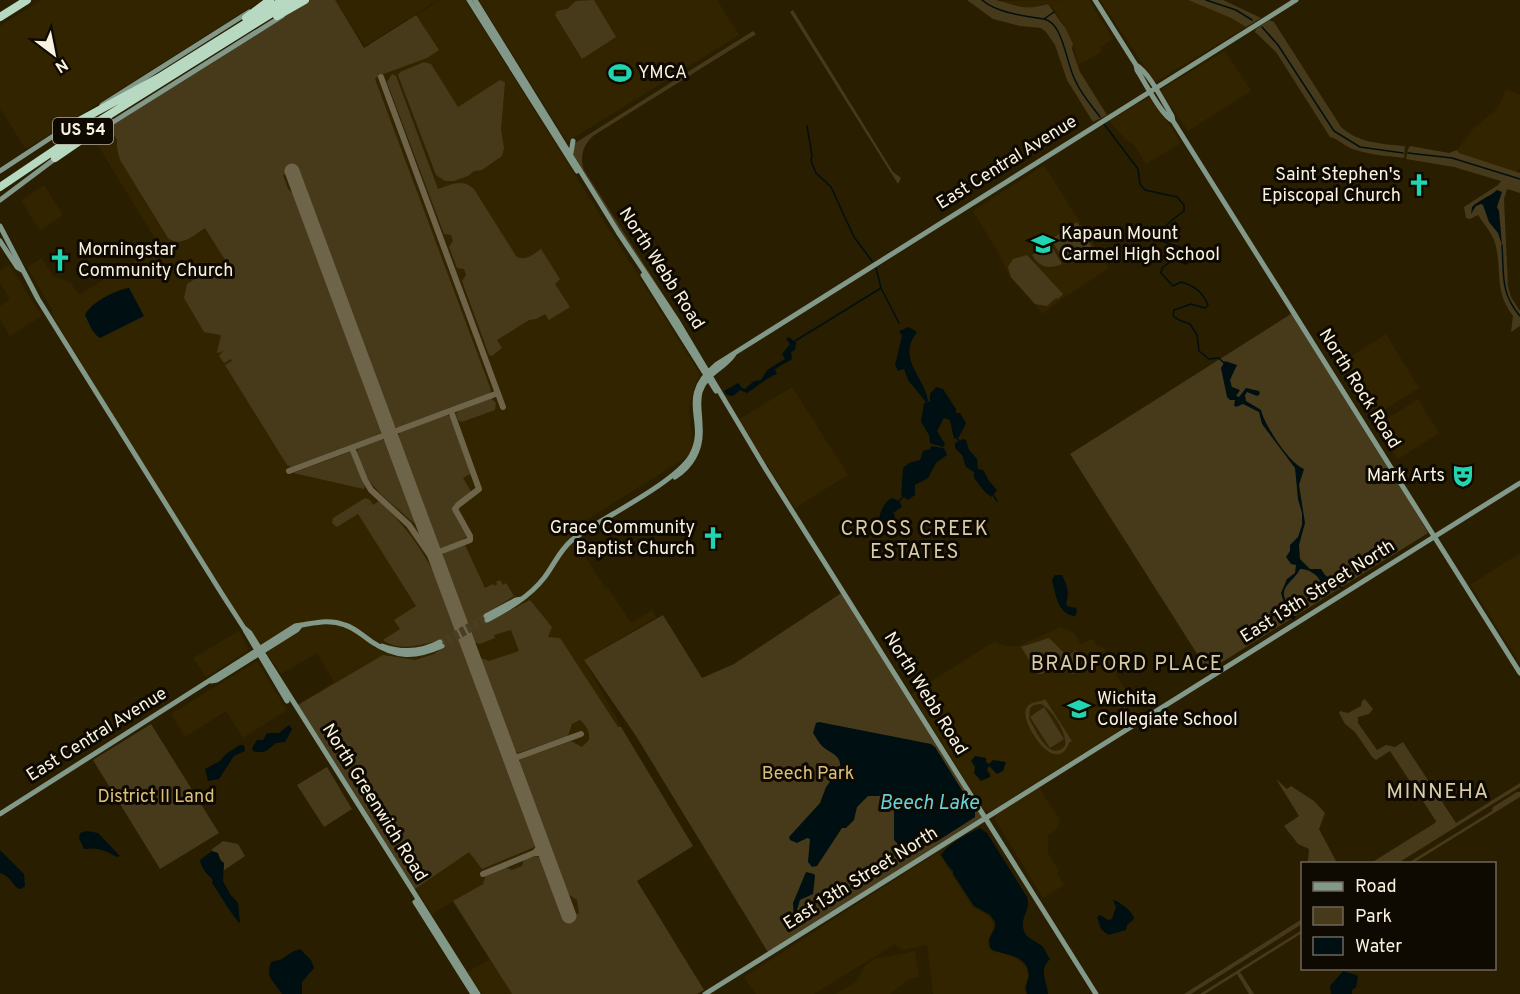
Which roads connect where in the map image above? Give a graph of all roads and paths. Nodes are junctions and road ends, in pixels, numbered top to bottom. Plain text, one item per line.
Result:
1 (19, 0) edge
2 (27, 0) edge
3 (269, 0) edge
4 (283, 0) edge
5 (293, 0) edge
6 (306, 0) edge
7 (469, 0) edge
8 (475, 0) edge
9 (1095, 0) edge
10 (1296, 0) edge
11 (0, 12) edge
12 (0, 17) edge
13 (189, 62) junction
14 (166, 76) junction
15 (523, 80) junction
16 (1152, 89) junction
17 (59, 132) junction
18 (573, 141) dead end
19 (567, 150) junction
20 (55, 158) junction
21 (0, 171) edge
22 (0, 182) edge
23 (0, 187) edge
24 (1, 199) edge
25 (0, 226) edge
26 (0, 241) edge
27 (22, 270) junction
28 (735, 353) junction
29 (723, 359) junction
30 (703, 362) junction
31 (708, 375) junction
32 (1520, 483) edge
33 (1435, 536) junction
34 (487, 618) tunnel mouth
35 (301, 626) junction
36 (244, 628) junction
37 (254, 639) junction
38 (269, 642) junction
39 (441, 644) tunnel mouth
40 (259, 651) junction
41 (246, 662) junction
42 (264, 664) junction
43 (1520, 673) edge
44 (209, 682) junction
45 (0, 814) edge
46 (985, 818) junction
47 (473, 994) edge
48 (478, 994) edge
49 (705, 994) edge
50 (1096, 994) edge

1 - 11 highway
2 - 12 highway
3 - 13 highway
3 - 17 main road
4 - 13 highway, US 54
5 - 13 highway, US 54
6 - 13 highway
6 - 20 main road
7 - 15 main road
8 - 15 main road
9 - 16 main road, North Rock Road
10 - 16 main road, East Central Avenue
13 - 14 highway, US 54
14 - 17 highway
14 - 20 highway
14 - 22 highway, US 54
14 - 23 highway, US 54
15 - 19 main road
15 - 19 main road
16 - 28 main road, East Central Avenue
16 - 33 main road, North Rock Road
17 - 21 main road
18 - 19 main road
19 - 30 main road, North Webb Road
19 - 31 main road, North Webb Road
20 - 24 main road
25 - 27 main road
26 - 27 main road
27 - 36 main road, North Greenwich Road
28 - 29 main road, East Central Avenue
28 - 31 main road, East Central Avenue
29 - 30 main road
29 - 31 main road, East Central Avenue
30 - 31 main road, North Webb Road
31 - 34 main road, East Central Avenue
31 - 46 main road, North Webb Road
32 - 33 main road, East 13th Street North
33 - 43 main road, North Rock Road
33 - 46 main road, East 13th Street North
35 - 38 main road, East Central Avenue
35 - 39 main road, East Central Avenue
35 - 40 main road, East Central Avenue
36 - 37 main road, North Greenwich Road
36 - 40 main road, North Greenwich Road
37 - 38 main road
37 - 40 main road, North Greenwich Road
38 - 40 main road, East Central Avenue
40 - 41 main road, East Central Avenue
40 - 42 main road, North Greenwich Road
40 - 44 main road, East Central Avenue
40 - 48 main road, North Greenwich Road
41 - 42 main road
41 - 44 main road, East Central Avenue
42 - 47 main road, North Greenwich Road
44 - 45 main road, East Central Avenue
46 - 49 main road, East 13th Street North
46 - 50 main road, North Webb Road

